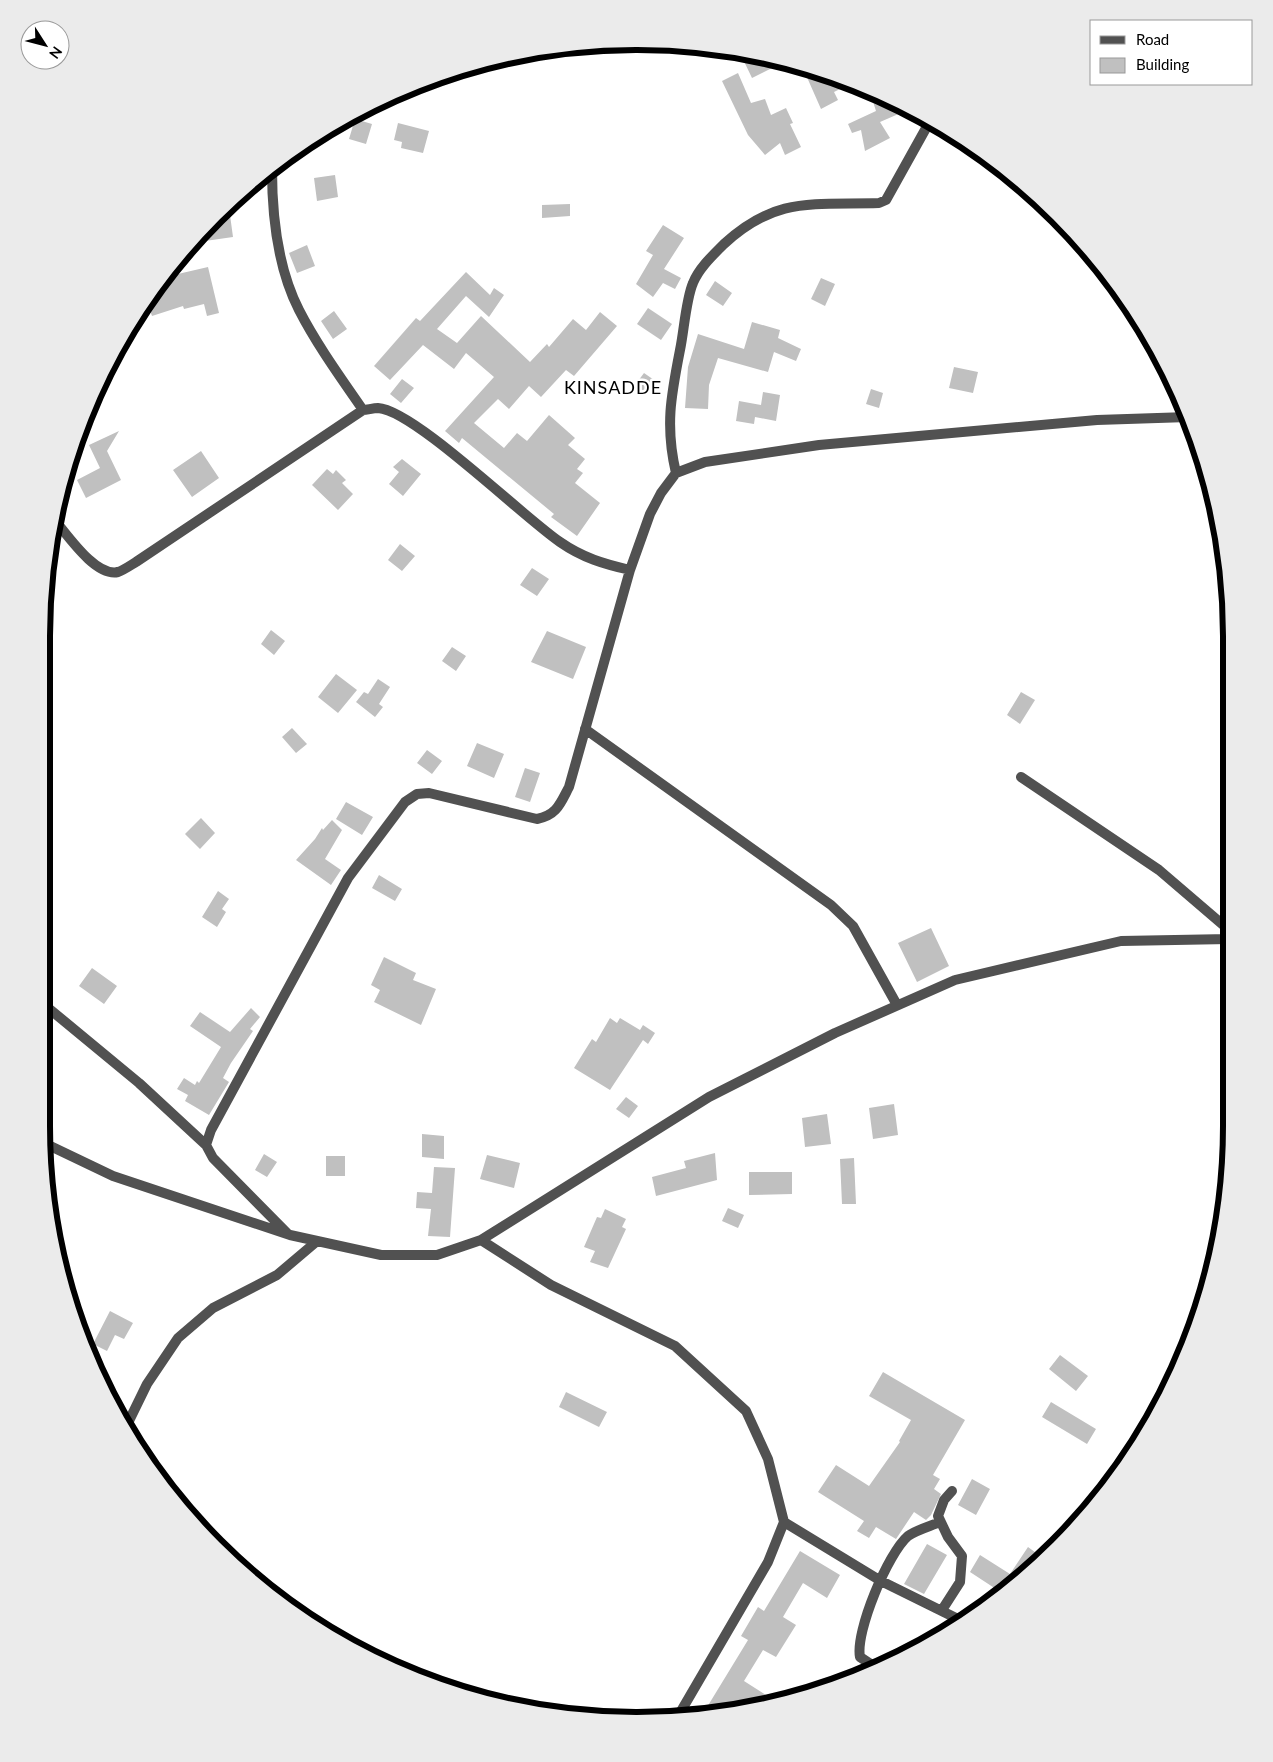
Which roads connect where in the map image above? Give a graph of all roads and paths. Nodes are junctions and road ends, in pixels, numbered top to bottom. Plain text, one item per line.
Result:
1 (927, 127) edge
2 (272, 177) edge
3 (363, 410) junction
4 (1180, 417) edge
5 (676, 473) junction
6 (60, 526) edge
7 (630, 570) junction
8 (585, 729) junction
9 (1021, 777) dead end
10 (1223, 925) edge
11 (1223, 939) edge
12 (898, 1005) junction
13 (50, 1009) edge
14 (206, 1145) junction
15 (51, 1146) edge
16 (290, 1235) junction
17 (481, 1240) junction
18 (316, 1242) junction
19 (130, 1420) edge
20 (952, 1491) dead end
21 (784, 1522) junction
22 (940, 1522) junction
23 (881, 1581) junction
24 (942, 1610) junction
25 (955, 1617) edge
26 (870, 1663) edge
27 (681, 1710) edge

1 - 5 street
2 - 3 street
3 - 6 street
3 - 7 street
4 - 5 street
5 - 7 street
7 - 8 street
8 - 12 street
8 - 14 street
9 - 10 street
11 - 12 street
12 - 17 street
13 - 14 street
14 - 16 street
15 - 16 street
16 - 18 street
17 - 18 street
17 - 21 street
18 - 19 street
20 - 22 street
21 - 23 street
21 - 27 street
22 - 23 street
22 - 24 street
23 - 24 street
23 - 26 street
24 - 25 street

